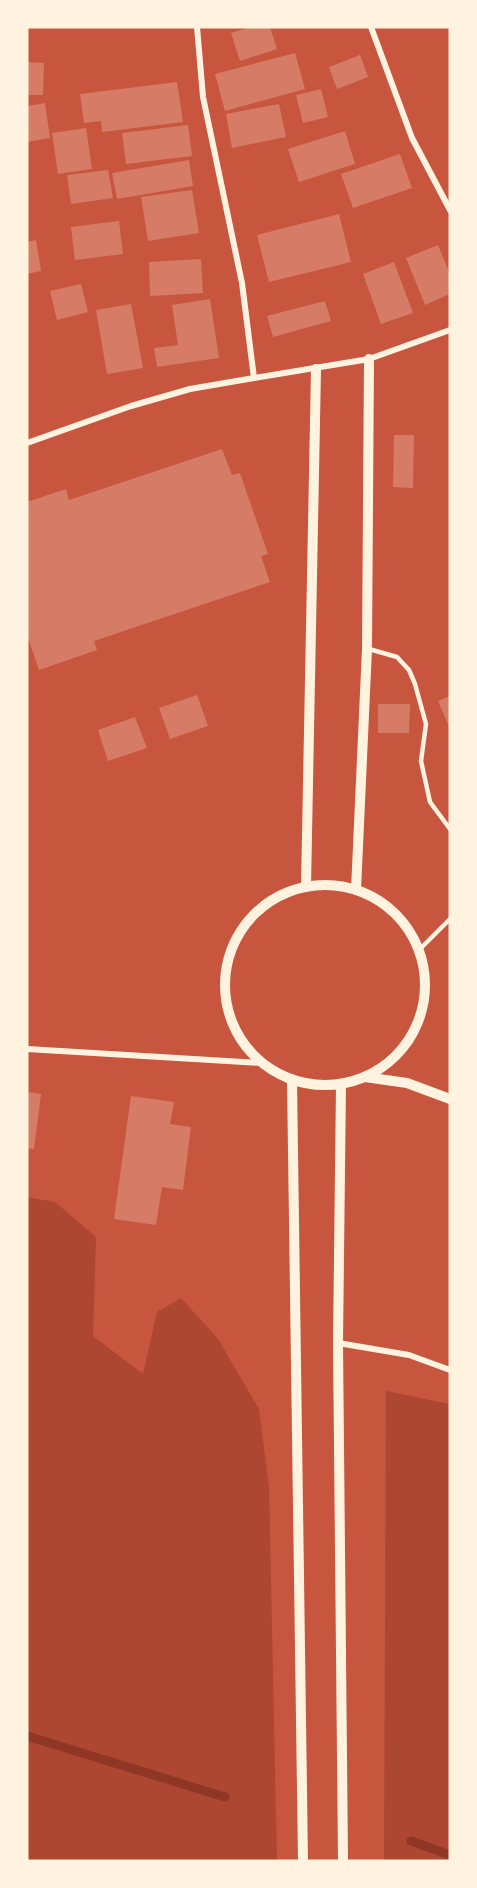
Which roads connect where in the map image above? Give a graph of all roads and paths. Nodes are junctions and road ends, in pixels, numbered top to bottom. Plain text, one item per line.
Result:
1 (197, 27) edge
2 (371, 27) edge
3 (450, 210) edge
4 (450, 330) edge
5 (369, 359) junction
6 (316, 369) junction
7 (254, 378) junction
8 (27, 443) edge
9 (367, 649) junction
10 (450, 829) edge
11 (306, 887) junction
12 (356, 890) junction
13 (450, 919) edge
14 (419, 950) junction
15 (27, 1049) edge
16 (262, 1063) junction
17 (365, 1077) junction
18 (292, 1080) junction
19 (341, 1084) junction
20 (450, 1099) edge
21 (338, 1343) junction
22 (450, 1370) edge
23 (303, 1861) edge
24 (343, 1861) edge

1 - 7 street
2 - 3 street
4 - 5 street
5 - 6 street
5 - 9 street
6 - 7 street
6 - 11 street
7 - 8 street
9 - 10 lane
9 - 12 street
11 - 12 street
11 - 16 street
12 - 14 street
13 - 14 lane
14 - 17 street
15 - 16 street
16 - 18 street
17 - 19 street
17 - 20 street
18 - 19 street
18 - 23 street
19 - 21 street
21 - 22 street
21 - 24 street

